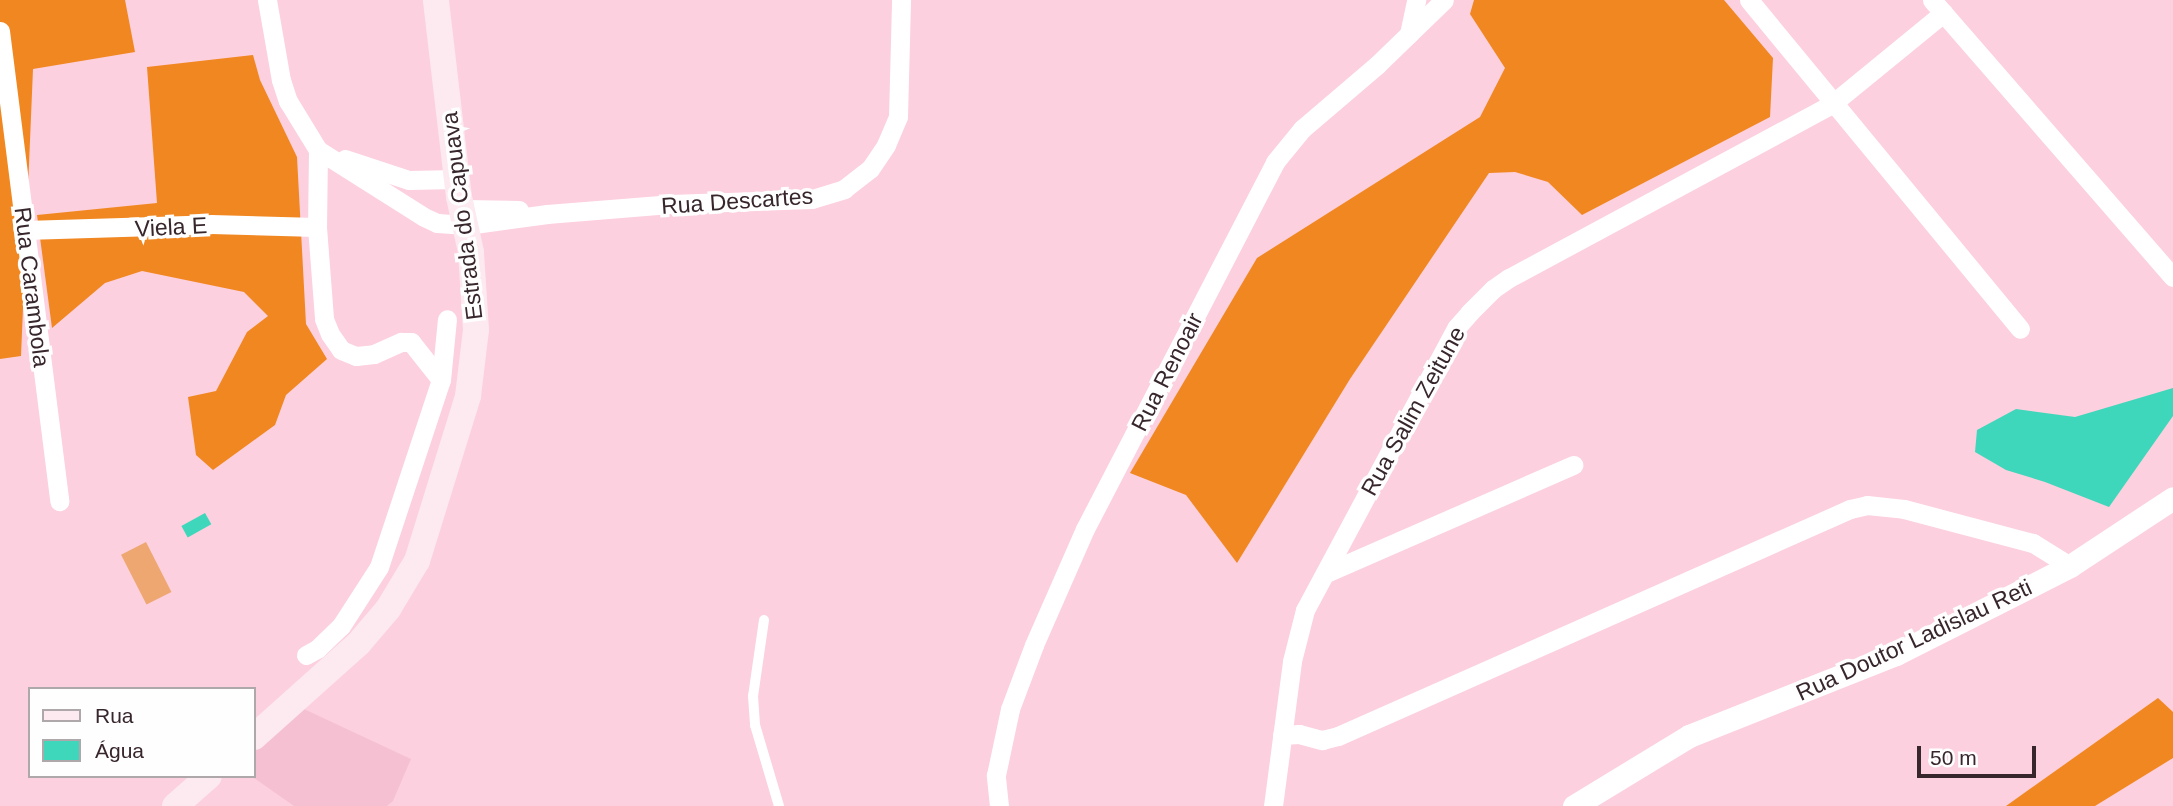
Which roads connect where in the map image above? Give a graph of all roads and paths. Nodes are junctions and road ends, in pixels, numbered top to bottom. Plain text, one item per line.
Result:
1 (267, 0) edge
2 (436, 0) edge
3 (901, 0) edge
4 (1416, 0) edge
5 (1444, 0) edge
6 (1749, 0) edge
7 (1938, 7) edge
8 (0, 32) edge
9 (1409, 33) junction
10 (1832, 104) junction
11 (318, 150) junction
12 (457, 179) junction
13 (465, 217) junction
14 (317, 227) junction
15 (25, 230) junction
16 (2173, 277) edge
17 (447, 318) dead end
18 (2020, 329) dead end
19 (441, 380) junction
20 (1573, 465) dead end
21 (2173, 498) edge
22 (59, 501) dead end
23 (2070, 566) junction
24 (1326, 573) junction
25 (764, 620) dead end
26 (306, 655) dead end
27 (256, 735) edge
28 (1282, 735) junction
29 (207, 778) edge
30 (175, 806) edge
31 (779, 806) edge
32 (999, 806) edge
33 (1273, 806) edge
34 (1574, 806) edge

1 - 11 street
2 - 12 main road, Estrada do Capuava
3 - 13 street, Rua Descartes
4 - 9 street
5 - 9 street, Rua Renoair
6 - 10 street
7 - 10 street, Rua Salim Zeitune
7 - 16 street
8 - 15 street, Rua Carambola
9 - 32 street, Rua Renoair
10 - 18 street
10 - 24 street, Rua Salim Zeitune
11 - 12 street
11 - 13 street, Rua Descartes
11 - 14 street
12 - 13 main road, Estrada do Capuava
13 - 27 main road, Estrada do Capuava
14 - 15 street, Viela E
14 - 19 street
15 - 22 street, Rua Carambola
17 - 19 street
19 - 26 street
20 - 24 street
21 - 23 street, Rua Doutor Ladislau Reti
23 - 28 street
23 - 34 street, Rua Doutor Ladislau Reti
24 - 28 street, Rua Salim Zeitune
25 - 31 lane
28 - 33 street, Rua Salim Zeitune
29 - 30 main road

